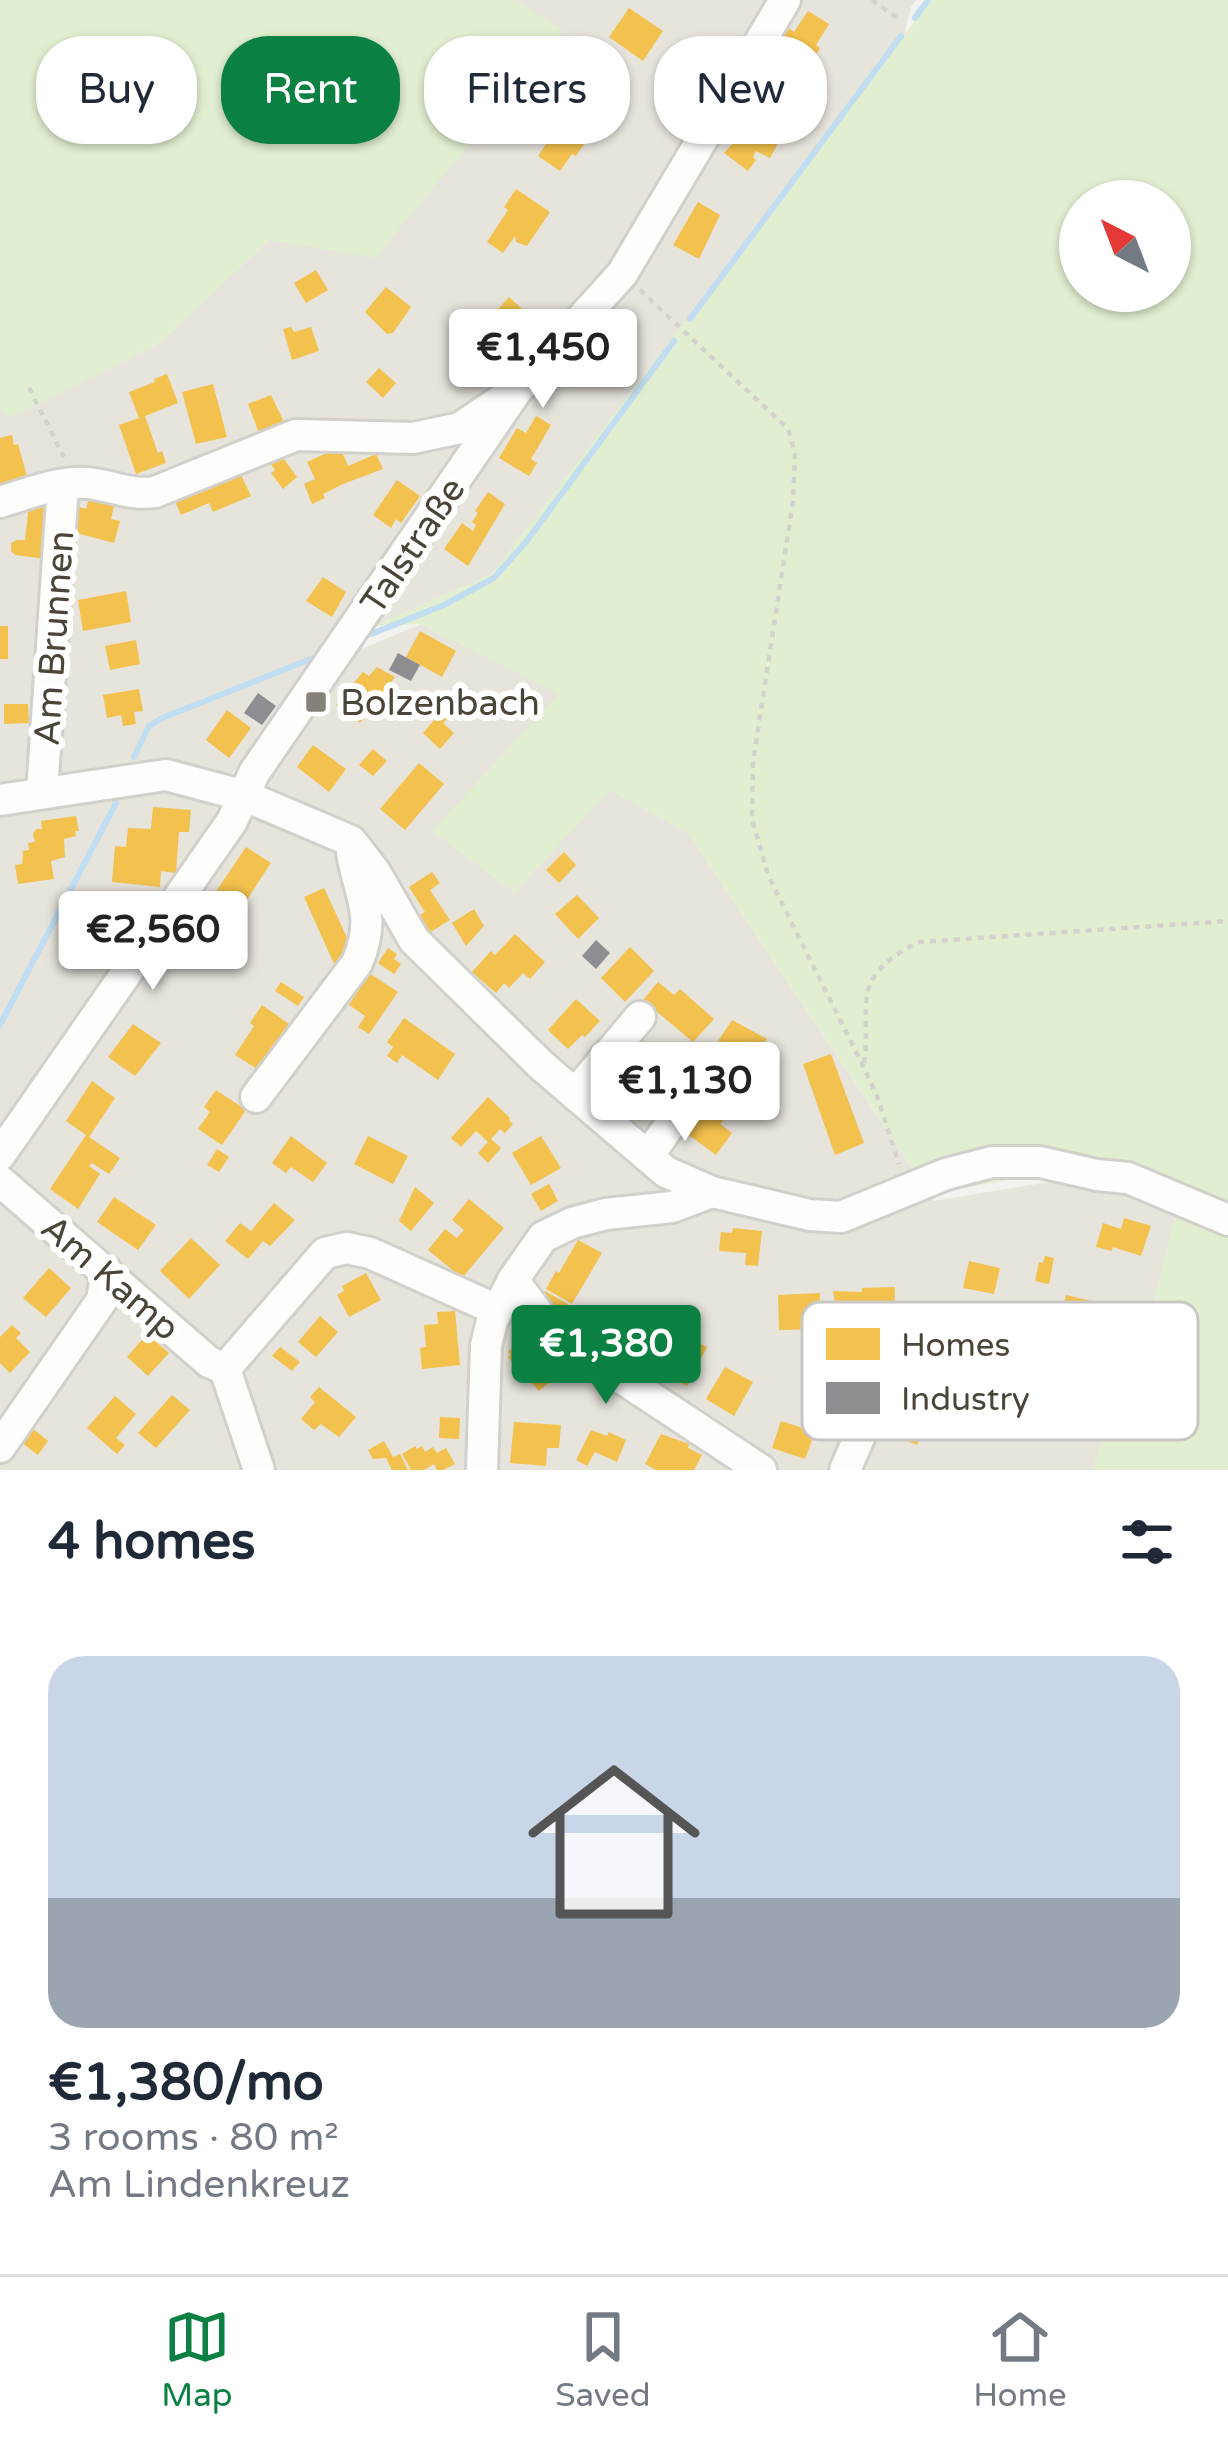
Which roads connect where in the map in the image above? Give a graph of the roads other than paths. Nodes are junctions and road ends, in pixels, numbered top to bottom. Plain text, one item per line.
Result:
1 (785, 0) edge
2 (517, 389) junction
3 (71, 484) junction
4 (0, 502) edge
5 (42, 792) junction
6 (245, 796) junction
7 (0, 800) edge
8 (351, 841) junction
9 (640, 1017) dead end
10 (710, 1068) dead end
11 (574, 1094) junction
12 (256, 1096) dead end
13 (0, 1155) edge
14 (648, 1156) junction
15 (0, 1181) edge
16 (712, 1192) junction
17 (1228, 1220) edge
18 (107, 1272) junction
19 (513, 1280) junction
20 (497, 1310) junction
21 (225, 1369) junction
22 (858, 1440) edge
23 (0, 1447) edge
24 (260, 1470) edge
25 (482, 1470) edge
26 (761, 1470) edge
27 (845, 1470) edge

1 - 2 street, Talstraße
2 - 3 street
2 - 6 street, Talstraße
3 - 4 street
3 - 5 street, Am Brunnen
5 - 6 street
5 - 7 street
6 - 8 street
6 - 13 street
8 - 11 street
8 - 12 street
9 - 11 street
10 - 14 street
11 - 14 street
14 - 16 street
15 - 18 street, Am Kamp
16 - 17 street
16 - 19 street
18 - 21 street, Am Kamp
18 - 23 street
19 - 20 street
19 - 26 street
20 - 21 street
20 - 25 street
21 - 24 street
22 - 27 street

